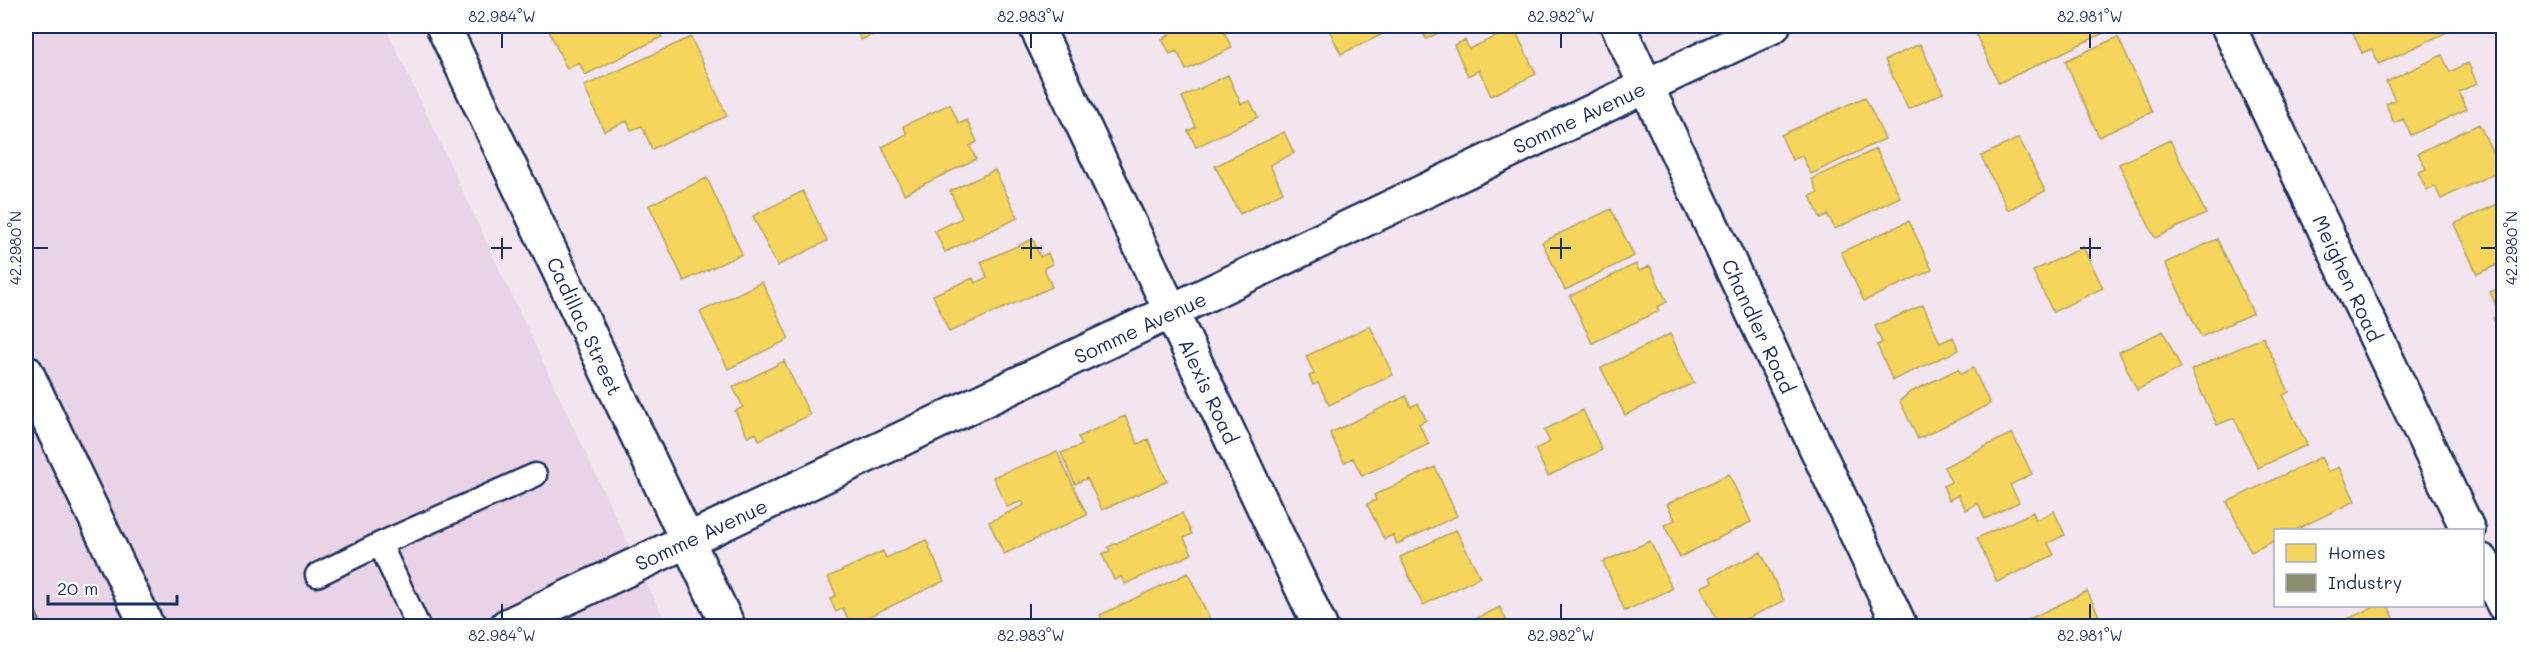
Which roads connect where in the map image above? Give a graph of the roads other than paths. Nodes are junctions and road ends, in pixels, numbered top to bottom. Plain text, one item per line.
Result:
1 (443, 26) edge
2 (1036, 26) edge
3 (1618, 26) edge
4 (1773, 26) edge
5 (2229, 26) edge
6 (1647, 85) junction
7 (1172, 311) junction
8 (26, 372) edge
9 (535, 475) dead end
10 (2467, 529) edge
11 (687, 541) junction
12 (380, 544) junction
13 (2484, 565) edge
14 (317, 575) dead end
15 (2504, 605) edge
16 (147, 627) edge
17 (418, 627) edge
18 (507, 627) edge
19 (728, 627) edge
20 (1320, 627) edge
21 (1900, 627) edge

1 - 11 street, Cadillac Street
2 - 7 street, Alexis Road
3 - 6 street, Chandler Road
4 - 6 street, Somme Avenue
5 - 10 street, Meighen Road
6 - 7 street, Somme Avenue
6 - 21 street, Chandler Road
7 - 11 street, Somme Avenue
7 - 20 street, Alexis Road
8 - 16 street
9 - 12 lane
11 - 18 street, Somme Avenue
11 - 19 street, Cadillac Street
12 - 14 lane
12 - 17 lane
13 - 15 street

